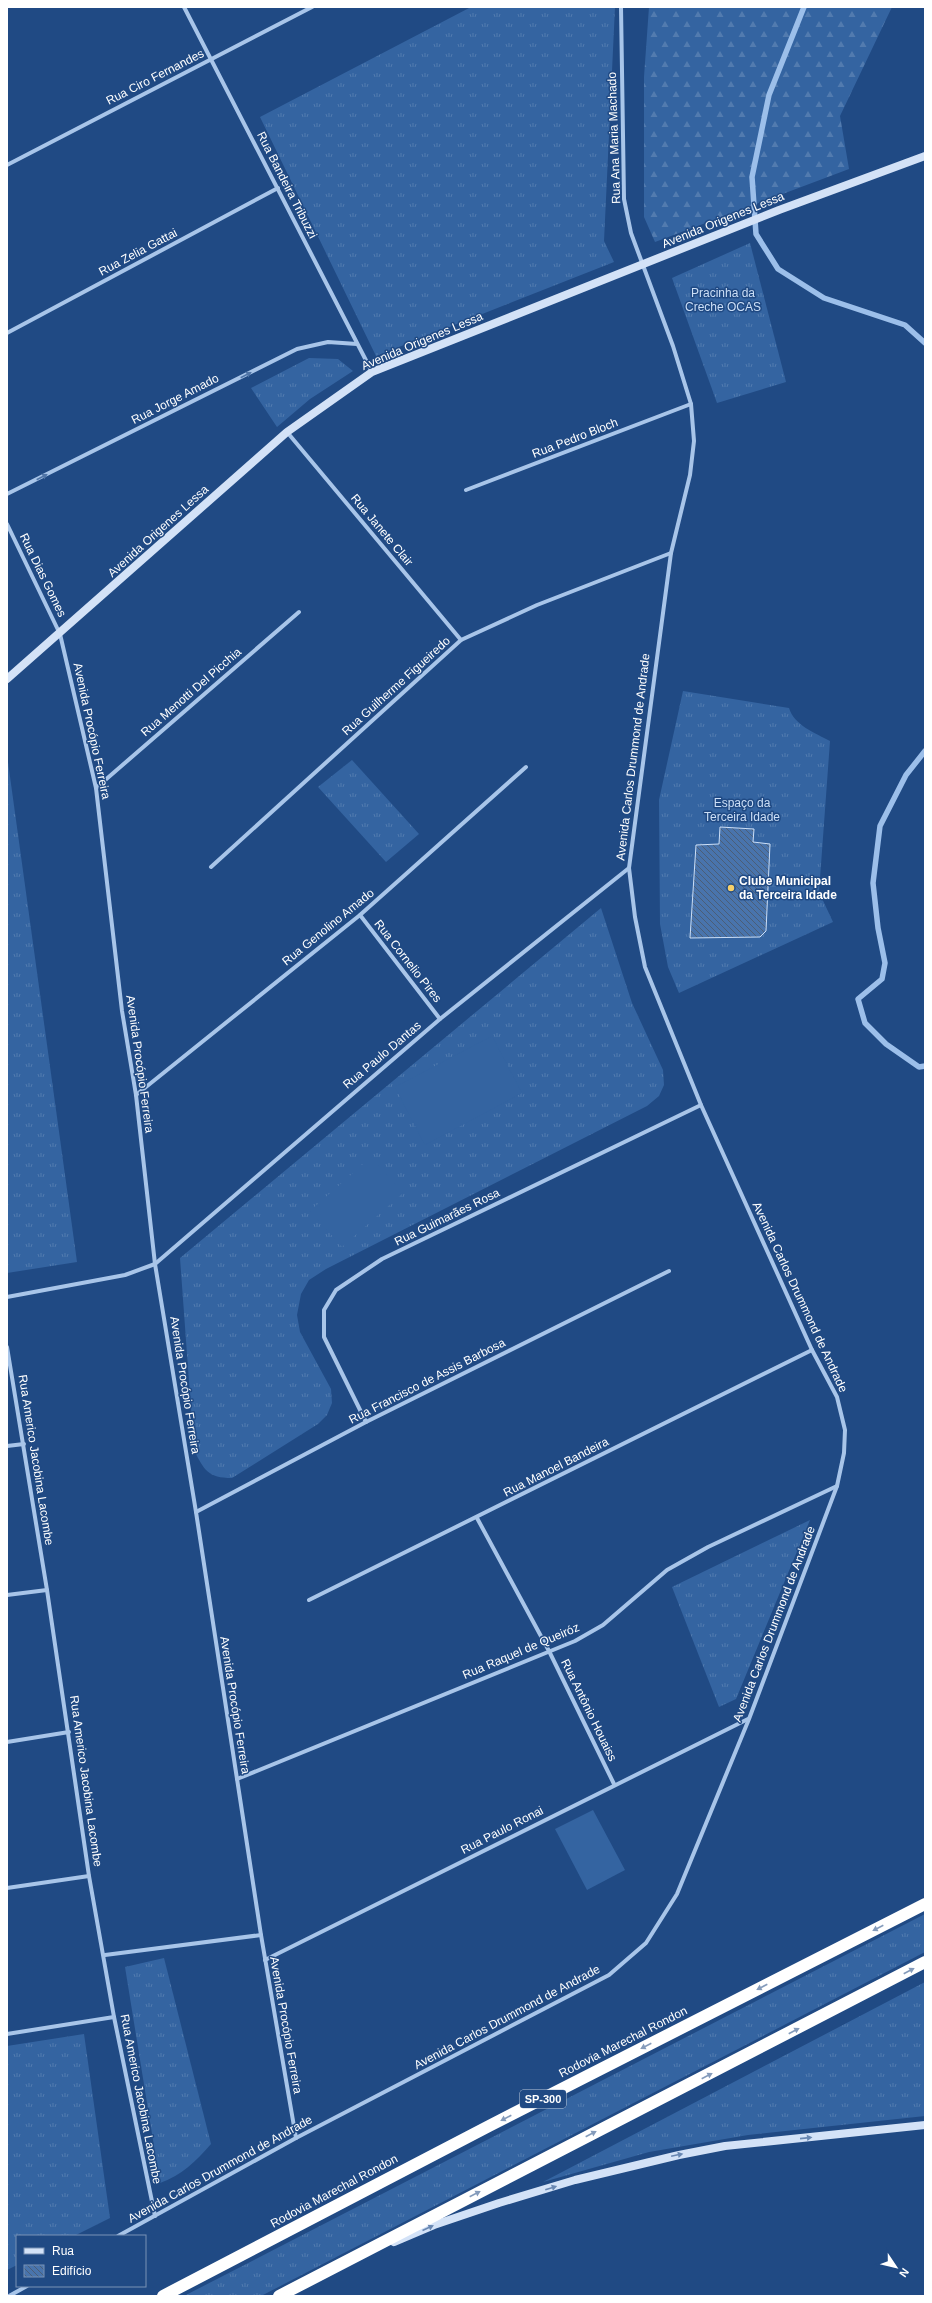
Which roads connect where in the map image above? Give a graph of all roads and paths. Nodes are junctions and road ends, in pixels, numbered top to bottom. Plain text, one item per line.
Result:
1 (184, 7) edge
2 (312, 7) edge
3 (621, 7) edge
4 (211, 60) junction
5 (925, 156) edge
6 (7, 165) edge
7 (278, 188) junction
8 (641, 266) junction
9 (7, 333) edge
10 (357, 344) junction
11 (372, 372) junction
12 (691, 404) junction
13 (287, 432) junction
14 (466, 490) dead end
15 (7, 494) edge
16 (7, 524) edge
17 (671, 553) junction
18 (299, 612) dead end
19 (60, 634) junction
20 (461, 640) junction
21 (7, 679) edge
22 (526, 767) dead end
23 (96, 788) junction
24 (211, 867) dead end
25 (629, 868) junction
26 (360, 915) junction
27 (440, 1019) junction
28 (136, 1095) junction
29 (701, 1105) junction
30 (154, 1264) junction
31 (669, 1271) dead end
32 (7, 1297) edge
33 (7, 1347) edge
34 (812, 1350) junction
35 (366, 1422) junction
36 (24, 1444) junction
37 (7, 1446) edge
38 (838, 1486) junction
39 (196, 1512) junction
40 (477, 1518) junction
41 (47, 1590) junction
42 (7, 1596) edge
43 (310, 1600) dead end
44 (549, 1651) junction
45 (748, 1719) junction
46 (69, 1732) junction
47 (7, 1742) edge
48 (237, 1779) junction
49 (614, 1784) junction
50 (89, 1876) junction
51 (7, 1888) edge
52 (925, 1900) edge
53 (925, 1904) edge
54 (898, 1918) junction
55 (260, 1935) junction
56 (104, 1955) junction
57 (265, 1960) junction
58 (925, 1962) edge
59 (114, 2018) junction
60 (7, 2034) edge
61 (925, 2125) edge
62 (296, 2138) junction
63 (155, 2216) junction
64 (120, 2235) edge
65 (315, 2278) junction
66 (25, 2287) edge
67 (9, 2296) edge
68 (163, 2296) edge
69 (279, 2296) edge

1 - 4 street, Rua Bandeira Tribuzzi
2 - 4 street, Rua Ciro Fernandes
3 - 8 street, Rua Ana Maria Machado
4 - 6 street, Rua Ciro Fernandes
4 - 7 street, Rua Bandeira Tribuzzi
5 - 8 street, Avenida Origenes Lessa
7 - 9 street, Rua Zelia Gattai
7 - 10 street, Rua Bandeira Tribuzzi
8 - 11 street, Avenida Origenes Lessa
8 - 12 street, Avenida Carlos Drummond de Andrade
10 - 11 street, Rua Bandeira Tribuzzi
15 -> 10 street, Rua Jorge Amado
11 - 13 street, Avenida Origenes Lessa
12 - 14 street, Rua Pedro Bloch
12 - 17 street, Avenida Carlos Drummond de Andrade
13 - 19 street, Avenida Origenes Lessa
13 - 20 street, Rua Janete Clair
16 - 19 street, Rua Dias Gomes
17 - 20 street, Rua Guilherme Figueiredo
17 - 25 street, Avenida Carlos Drummond de Andrade
18 - 23 street, Rua Menotti Del Picchia
19 - 21 street, Avenida Origenes Lessa
19 - 23 street, Avenida Procópio Ferreira
20 - 24 street, Rua Guilherme Figueiredo
22 - 26 street, Rua Genolino Amado
23 - 28 street, Avenida Procópio Ferreira
25 - 27 street, Rua Paulo Dantas
25 - 29 street, Avenida Carlos Drummond de Andrade
26 - 27 street, Rua Cornelio Pires
26 - 28 street, Rua Genolino Amado
27 - 30 street, Rua Paulo Dantas
28 - 30 street, Avenida Procópio Ferreira
29 - 34 street, Avenida Carlos Drummond de Andrade
29 - 35 street, Rua Guimarães Rosa
30 - 32 street, Rua Paulo Dantas
30 - 39 street, Avenida Procópio Ferreira
31 - 35 street, Rua Francisco de Assis Barbosa
33 - 36 street, Rua Americo Jacobina Lacombe
34 - 38 street, Avenida Carlos Drummond de Andrade
34 - 40 street, Rua Manoel Bandeira
35 - 39 street, Rua Francisco de Assis Barbosa
36 - 37 street
36 - 41 street, Rua Americo Jacobina Lacombe
38 - 44 street, Rua Raquel de Queiróz
38 - 45 street, Avenida Carlos Drummond de Andrade
39 - 48 street, Avenida Procópio Ferreira
40 - 43 street, Rua Manoel Bandeira
40 - 44 street, Rua Antônio Houaiss
41 - 42 street
41 - 46 street, Rua Americo Jacobina Lacombe
44 - 48 street, Rua Raquel de Queiróz
44 - 49 street, Rua Antônio Houaiss
45 - 49 street, Rua Paulo Ronai
45 - 62 street, Avenida Carlos Drummond de Andrade
46 - 47 street
46 - 50 street, Rua Americo Jacobina Lacombe
48 - 55 street, Avenida Procópio Ferreira
49 - 57 street, Rua Paulo Ronai
50 - 51 street
50 - 56 street, Rua Americo Jacobina Lacombe
52 - 54 highway
53 - 54 highway, Rodovia Marechal Rondon / SP-300
54 -> 68 highway, Rodovia Marechal Rondon / SP-300
55 - 56 street
55 - 57 street, Avenida Procópio Ferreira
56 - 59 street, Rua Americo Jacobina Lacombe
57 - 62 street, Avenida Procópio Ferreira
65 -> 58 highway
59 - 60 street
59 - 63 street, Rua Americo Jacobina Lacombe
65 -> 61 street
62 - 63 street, Avenida Carlos Drummond de Andrade
63 - 64 street, Avenida Carlos Drummond de Andrade
65 - 69 highway
66 - 67 street

